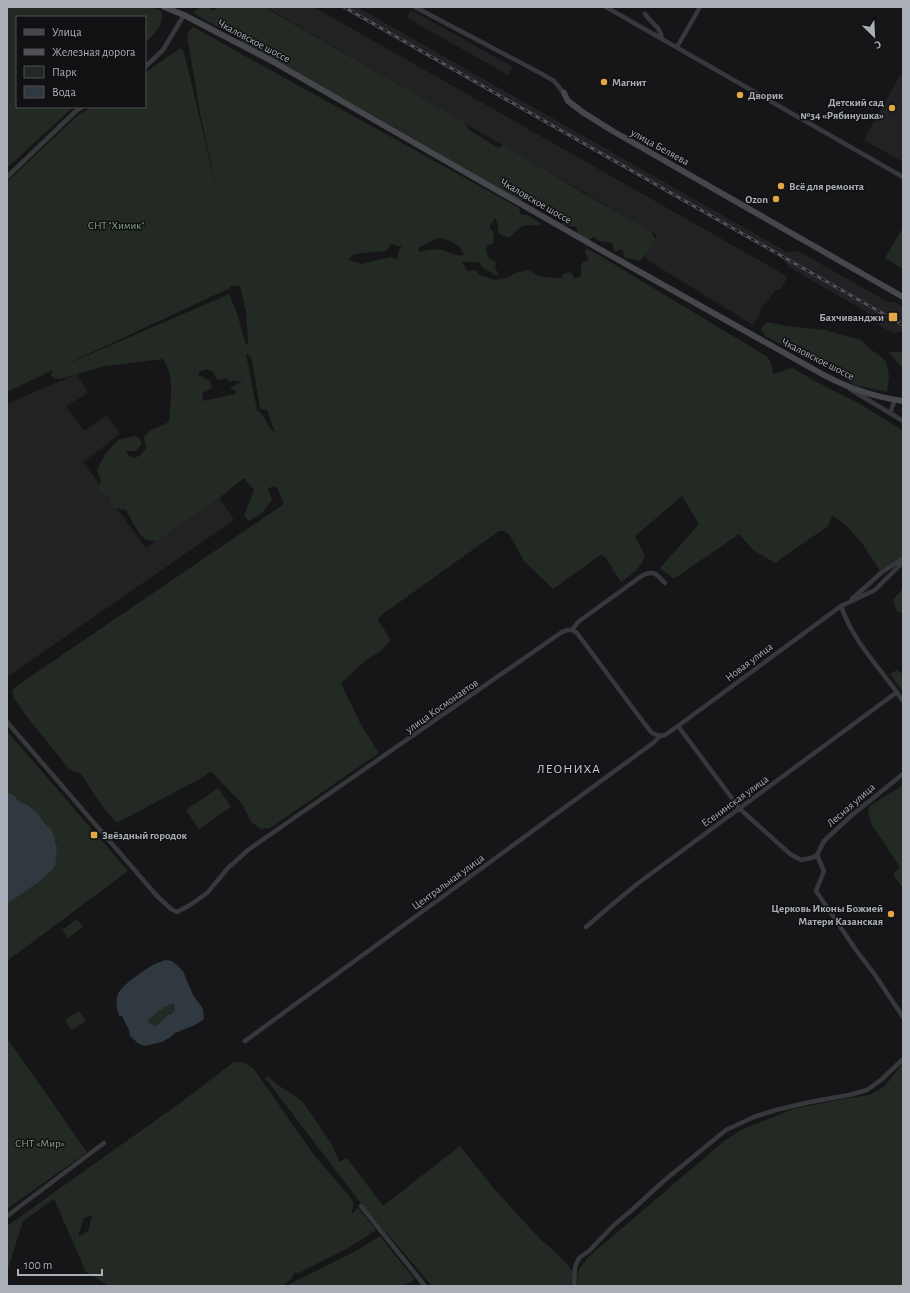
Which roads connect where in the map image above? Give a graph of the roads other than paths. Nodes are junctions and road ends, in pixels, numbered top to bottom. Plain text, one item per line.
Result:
1 (164, 7) edge
2 (415, 7) edge
3 (606, 7) edge
4 (700, 7) edge
5 (615, 9) edge
6 (645, 14) dead end
7 (184, 15) junction
8 (662, 39) junction
9 (676, 47) junction
10 (146, 66) edge
11 (564, 93) joint
12 (80, 108) edge
13 (7, 177) edge
14 (903, 177) edge
15 (903, 297) edge
16 (844, 385) junction
17 (894, 400) junction
18 (903, 401) edge
19 (890, 413) junction
20 (903, 421) edge
21 (903, 558) edge
22 (903, 562) edge
23 (665, 583) dead end
24 (848, 603) junction
25 (840, 606) junction
26 (572, 630) junction
27 (897, 692) junction
28 (903, 701) edge
29 (7, 722) edge
30 (678, 726) junction
31 (660, 736) junction
32 (903, 774) edge
33 (740, 809) junction
34 (817, 855) junction
35 (586, 927) dead end
36 (903, 1017) edge
37 (245, 1041) dead end
38 (903, 1059) edge
39 (104, 1143) dead end
40 (361, 1206) dead end
41 (7, 1216) edge
42 (425, 1286) edge
43 (574, 1286) edge

1 - 7 street, Чкаловское шоссе
2 - 11 street, улица Беляева
3 - 5 street
4 - 9 street
5 - 8 street
6 - 8 street
7 - 10 street
7 - 16 street, Чкаловское шоссе
8 - 9 street
9 - 14 street
11 - 15 street, улица Беляева
12 - 13 street
16 - 17 street, Чкаловское шоссе
16 - 19 street
17 - 18 street, Чкаловское шоссе
17 - 19 street
19 - 20 street
21 - 24 street
22 - 24 street, Новая улица
23 - 26 street, улица Космонавтов
24 - 25 street, Новая улица
25 - 27 street
25 - 30 street, Новая улица
26 - 29 street, улица Космонавтов
26 - 31 street
27 - 28 street
27 - 33 street, Есенинская улица
30 - 31 street, Новая улица
30 - 33 street
31 - 37 street, Центральная улица
32 - 34 street, Лесная улица
33 - 34 street
33 - 35 street, Есенинская улица
34 - 36 street
38 - 43 street
39 - 41 street
40 - 42 street

